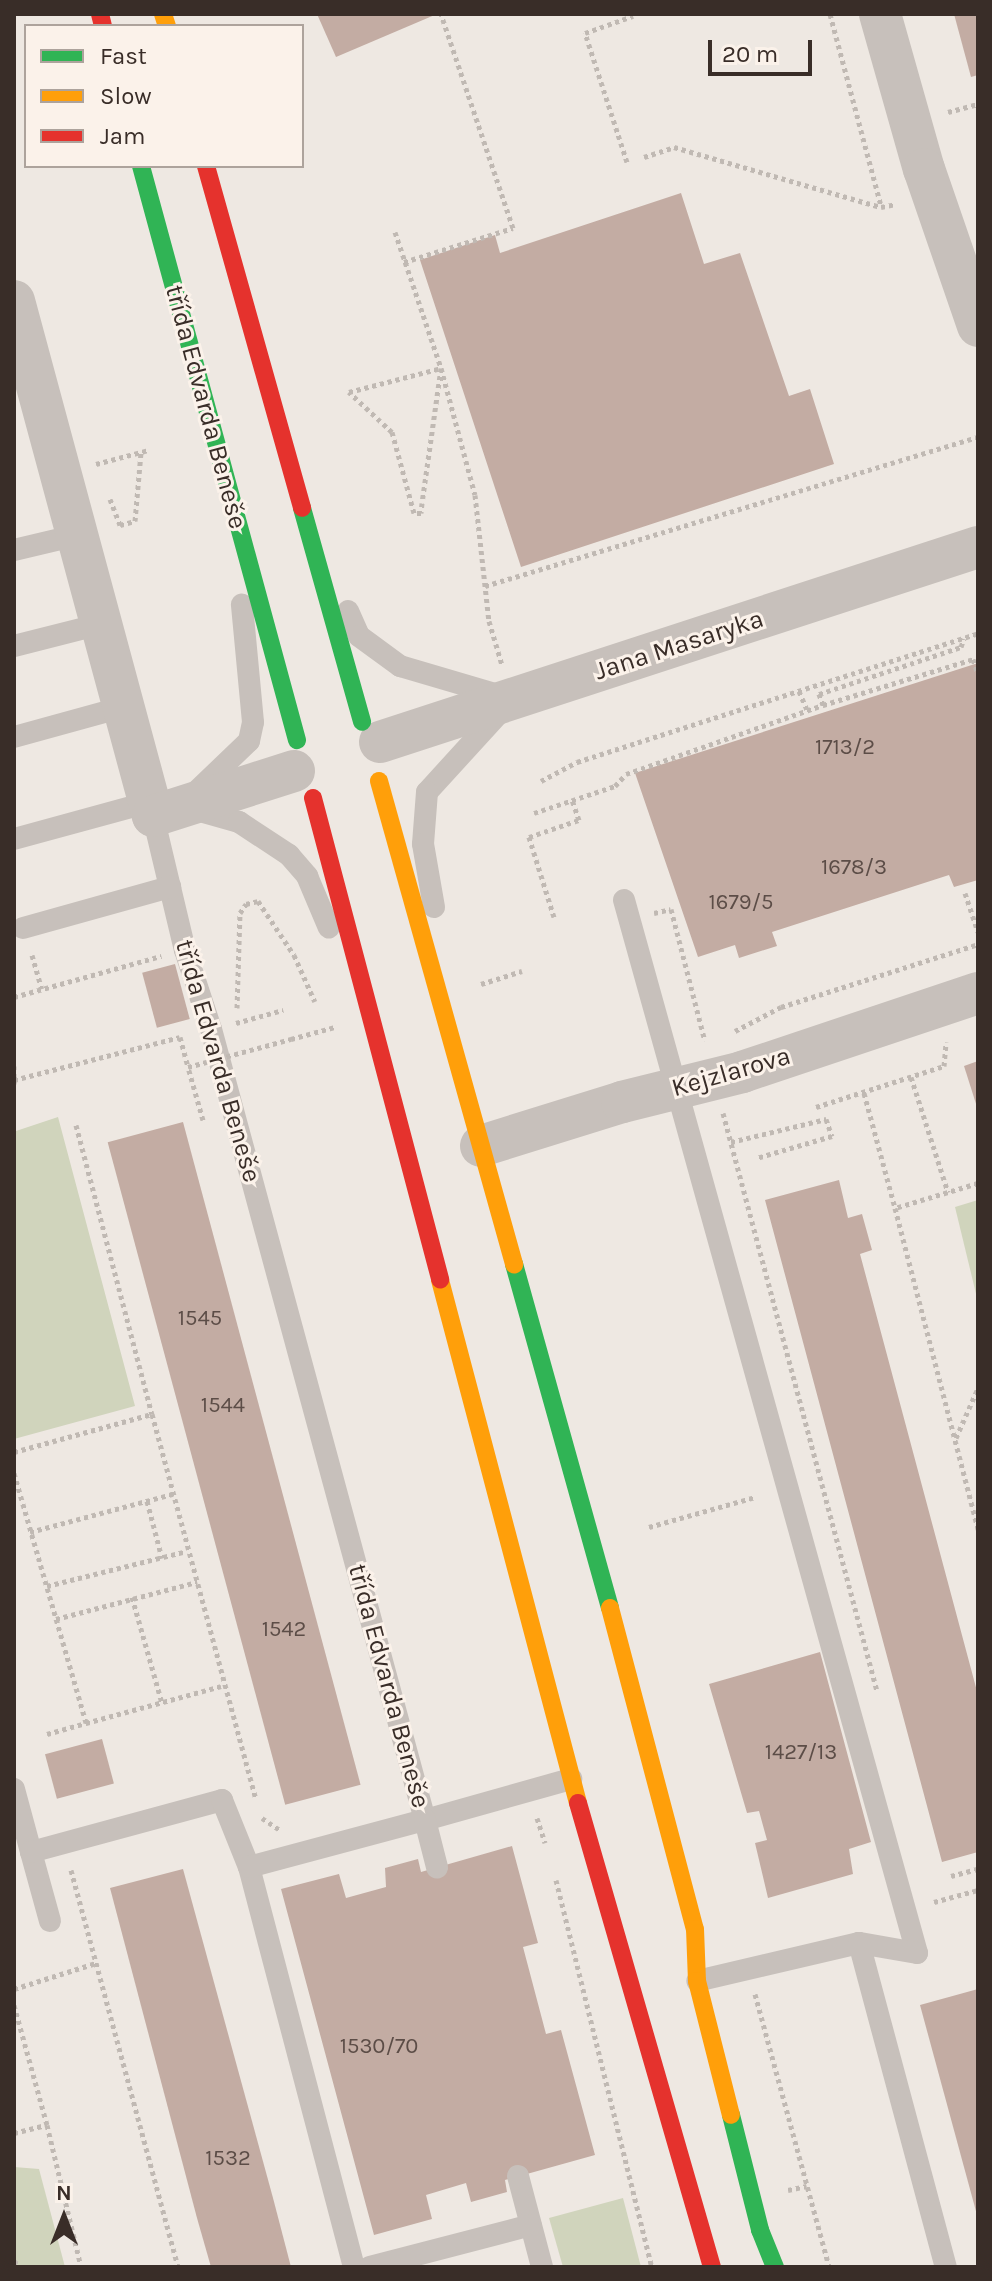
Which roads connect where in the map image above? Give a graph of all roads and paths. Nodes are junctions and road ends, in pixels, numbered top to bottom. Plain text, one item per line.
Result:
1 (441, 14) edge
2 (830, 14) edge
3 (880, 14) edge
4 (633, 16) edge
5 (978, 104) edge
6 (943, 113) dead end
7 (644, 157) dead end
8 (627, 162) dead end
9 (142, 168) edge
10 (207, 168) edge
11 (935, 194) junction
12 (881, 207) junction
13 (395, 232) dead end
14 (965, 240) edge
15 (404, 262) junction
16 (14, 301) edge
17 (978, 326) edge
18 (441, 368) junction
19 (978, 437) edge
20 (149, 450) dead end
21 (141, 452) junction
22 (109, 461) dead end
23 (96, 464) dead end
24 (101, 476) dead end
25 (106, 488) dead end
26 (308, 529) junction
27 (77, 535) junction
28 (244, 547) junction
29 (978, 547) edge
30 (14, 550) edge
31 (485, 586) junction
32 (101, 624) junction
33 (978, 633) edge
34 (964, 638) junction
35 (14, 646) edge
36 (978, 674) edge
37 (799, 691) junction
38 (512, 699) junction
39 (823, 705) junction
40 (123, 707) junction
41 (807, 710) junction
42 (339, 714) dead end
43 (311, 723) dead end
44 (14, 737) edge
45 (374, 748) junction
46 (301, 770) junction
47 (541, 781) dead end
48 (365, 797) dead end
49 (572, 800) junction
50 (340, 806) dead end
51 (160, 809) junction
52 (534, 813) dead end
53 (14, 839) edge
54 (170, 887) junction
55 (965, 893) dead end
56 (627, 910) joint
57 (554, 917) dead end
58 (23, 928) dead end
59 (978, 932) edge
60 (978, 944) edge
61 (185, 950) junction
62 (522, 971) dead end
63 (481, 984) dead end
64 (978, 993) edge
65 (440, 996) junction
66 (14, 997) edge
67 (315, 1002) dead end
68 (283, 1010) dead end
69 (370, 1017) junction
70 (210, 1024) junction
71 (957, 1033) dead end
72 (291, 1039) dead end
73 (721, 1039) dead end
74 (708, 1055) dead end
75 (14, 1066) edge
76 (188, 1067) junction
77 (911, 1077) junction
78 (15, 1082) edge
79 (680, 1088) junction
80 (864, 1093) junction
81 (720, 1099) dead end
82 (816, 1107) dead end
83 (203, 1120) dead end
84 (76, 1125) dead end
85 (731, 1142) junction
86 (481, 1146) junction
87 (757, 1158) dead end
88 (978, 1183) edge
89 (948, 1192) junction
90 (895, 1208) junction
91 (978, 1388) edge
92 (152, 1414) junction
93 (955, 1440) junction
94 (14, 1452) edge
95 (14, 1473) edge
96 (173, 1494) junction
97 (755, 1497) dead end
98 (147, 1501) junction
99 (649, 1527) dead end
100 (978, 1529) edge
101 (30, 1532) junction
102 (187, 1551) junction
103 (162, 1558) junction
104 (197, 1582) junction
105 (47, 1586) junction
106 (132, 1597) junction
107 (56, 1619) junction
108 (221, 1686) junction
109 (162, 1703) junction
110 (882, 1708) dead end
111 (86, 1723) junction
112 (47, 1734) dead end
113 (571, 1779) junction
114 (14, 1789) edge
115 (530, 1792) junction
116 (256, 1801) dead end
117 (260, 1815) dead end
118 (425, 1820) junction
119 (293, 1831) dead end
120 (63, 1843) junction
121 (546, 1847) dead end
122 (31, 1852) junction
123 (249, 1867) junction
124 (437, 1867) dead end
125 (978, 1869) edge
126 (554, 1874) dead end
127 (951, 1876) dead end
128 (930, 1889) dead end
129 (978, 1890) edge
130 (50, 1921) dead end
131 (859, 1943) junction
132 (96, 1963) junction
133 (740, 1971) junction
134 (697, 1981) junction
135 (14, 1989) edge
136 (14, 2005) edge
137 (47, 2125) junction
138 (14, 2133) edge
139 (518, 2176) dead end
140 (531, 2225) junction
141 (14, 2261) edge
142 (21, 2267) edge
143 (81, 2267) edge
144 (178, 2267) edge
145 (354, 2267) edge
146 (370, 2267) edge
147 (542, 2267) edge
148 (652, 2267) edge
149 (712, 2267) edge
150 (775, 2267) edge
151 (829, 2267) edge
152 (946, 2267) edge

1 - 15 path
2 - 12 path
3 - 11 street
4 - 8 path
5 - 6 path
7 - 12 path
9 - 28 street, třída Edvarda Beneše
10 - 26 street
11 - 12 path
11 - 14 street
13 - 15 path
14 - 17 street
15 - 18 path
16 - 27 street, třída Edvarda Beneše
18 - 18 path
18 - 31 path
19 - 31 path
20 - 21 path
21 - 22 path
21 - 25 path
23 - 24 path
26 - 38 lane
26 - 45 street
27 - 30 lane
27 - 32 street, třída Edvarda Beneše
28 - 46 street, třída Edvarda Beneše
28 - 51 lane
29 - 38 street, Jana Masaryka
31 - 38 path
32 - 35 lane
32 - 40 street, třída Edvarda Beneše
33 - 34 path
34 - 37 path
34 - 39 path
36 - 39 path
37 - 41 path
37 - 47 path
38 - 45 street, Jana Masaryka
38 - 65 lane
39 - 41 path
40 - 44 lane
40 - 51 street, třída Edvarda Beneše
41 - 49 path
42 - 45 street
43 - 46 street
45 - 48 street
45 - 65 street
46 - 50 street
46 - 51 street
46 - 69 street, třída Edvarda Beneše
49 - 52 path
49 - 57 path
51 - 53 lane
51 - 54 lane, třída Edvarda Beneše
51 - 69 lane
54 - 58 lane
54 - 61 lane, třída Edvarda Beneše
55 - 59 path
56 - 74 path
56 - 79 lane
60 - 73 path
61 - 66 path
61 - 70 lane, třída Edvarda Beneše
62 - 63 path
64 - 79 street, Kejzlarova
65 - 86 street
67 - 70 path
68 - 70 path
69 - 113 street, třída Edvarda Beneše
70 - 118 lane, třída Edvarda Beneše
71 - 77 path
72 - 76 path, bridge
75 - 78 path
76 - 78 path
76 - 83 path, bridge
77 - 80 path
77 - 89 path
79 - 86 street, Kejzlarova
79 - 131 lane
80 - 82 path
80 - 90 path
81 - 85 path
84 - 92 path
85 - 87 path
85 - 110 path
86 - 134 street
88 - 89 path
89 - 90 path
90 - 93 path
91 - 93 path
92 - 94 path
92 - 96 path
93 - 100 path
95 - 101 path
96 - 98 path
96 - 102 path
97 - 99 path
98 - 101 path
98 - 103 path
101 - 105 path
102 - 103 path
102 - 104 path
103 - 105 path
104 - 106 path
104 - 108 path
105 - 107 path
106 - 107 path
106 - 109 path
107 - 111 path
108 - 109 path
108 - 116 path
109 - 111 path
111 - 112 path
113 - 115 lane, třída Edvarda Beneše
113 - 149 street, třída Edvarda Beneše
114 - 122 lane
115 - 118 lane, třída Edvarda Beneše
115 - 121 path
117 - 119 path
118 - 123 lane
118 - 124 lane, třída Edvarda Beneše
120 - 122 lane
120 - 123 lane
120 - 132 path
122 - 130 lane
123 - 145 lane
125 - 127 path
126 - 148 path
128 - 129 path
131 - 133 lane
131 - 152 lane
132 - 135 path
132 - 144 path
133 - 134 lane
133 - 151 path
134 - 150 street
136 - 137 path
137 - 138 path
137 - 143 path
139 - 140 lane
140 - 146 lane
140 - 147 lane
141 - 142 path

